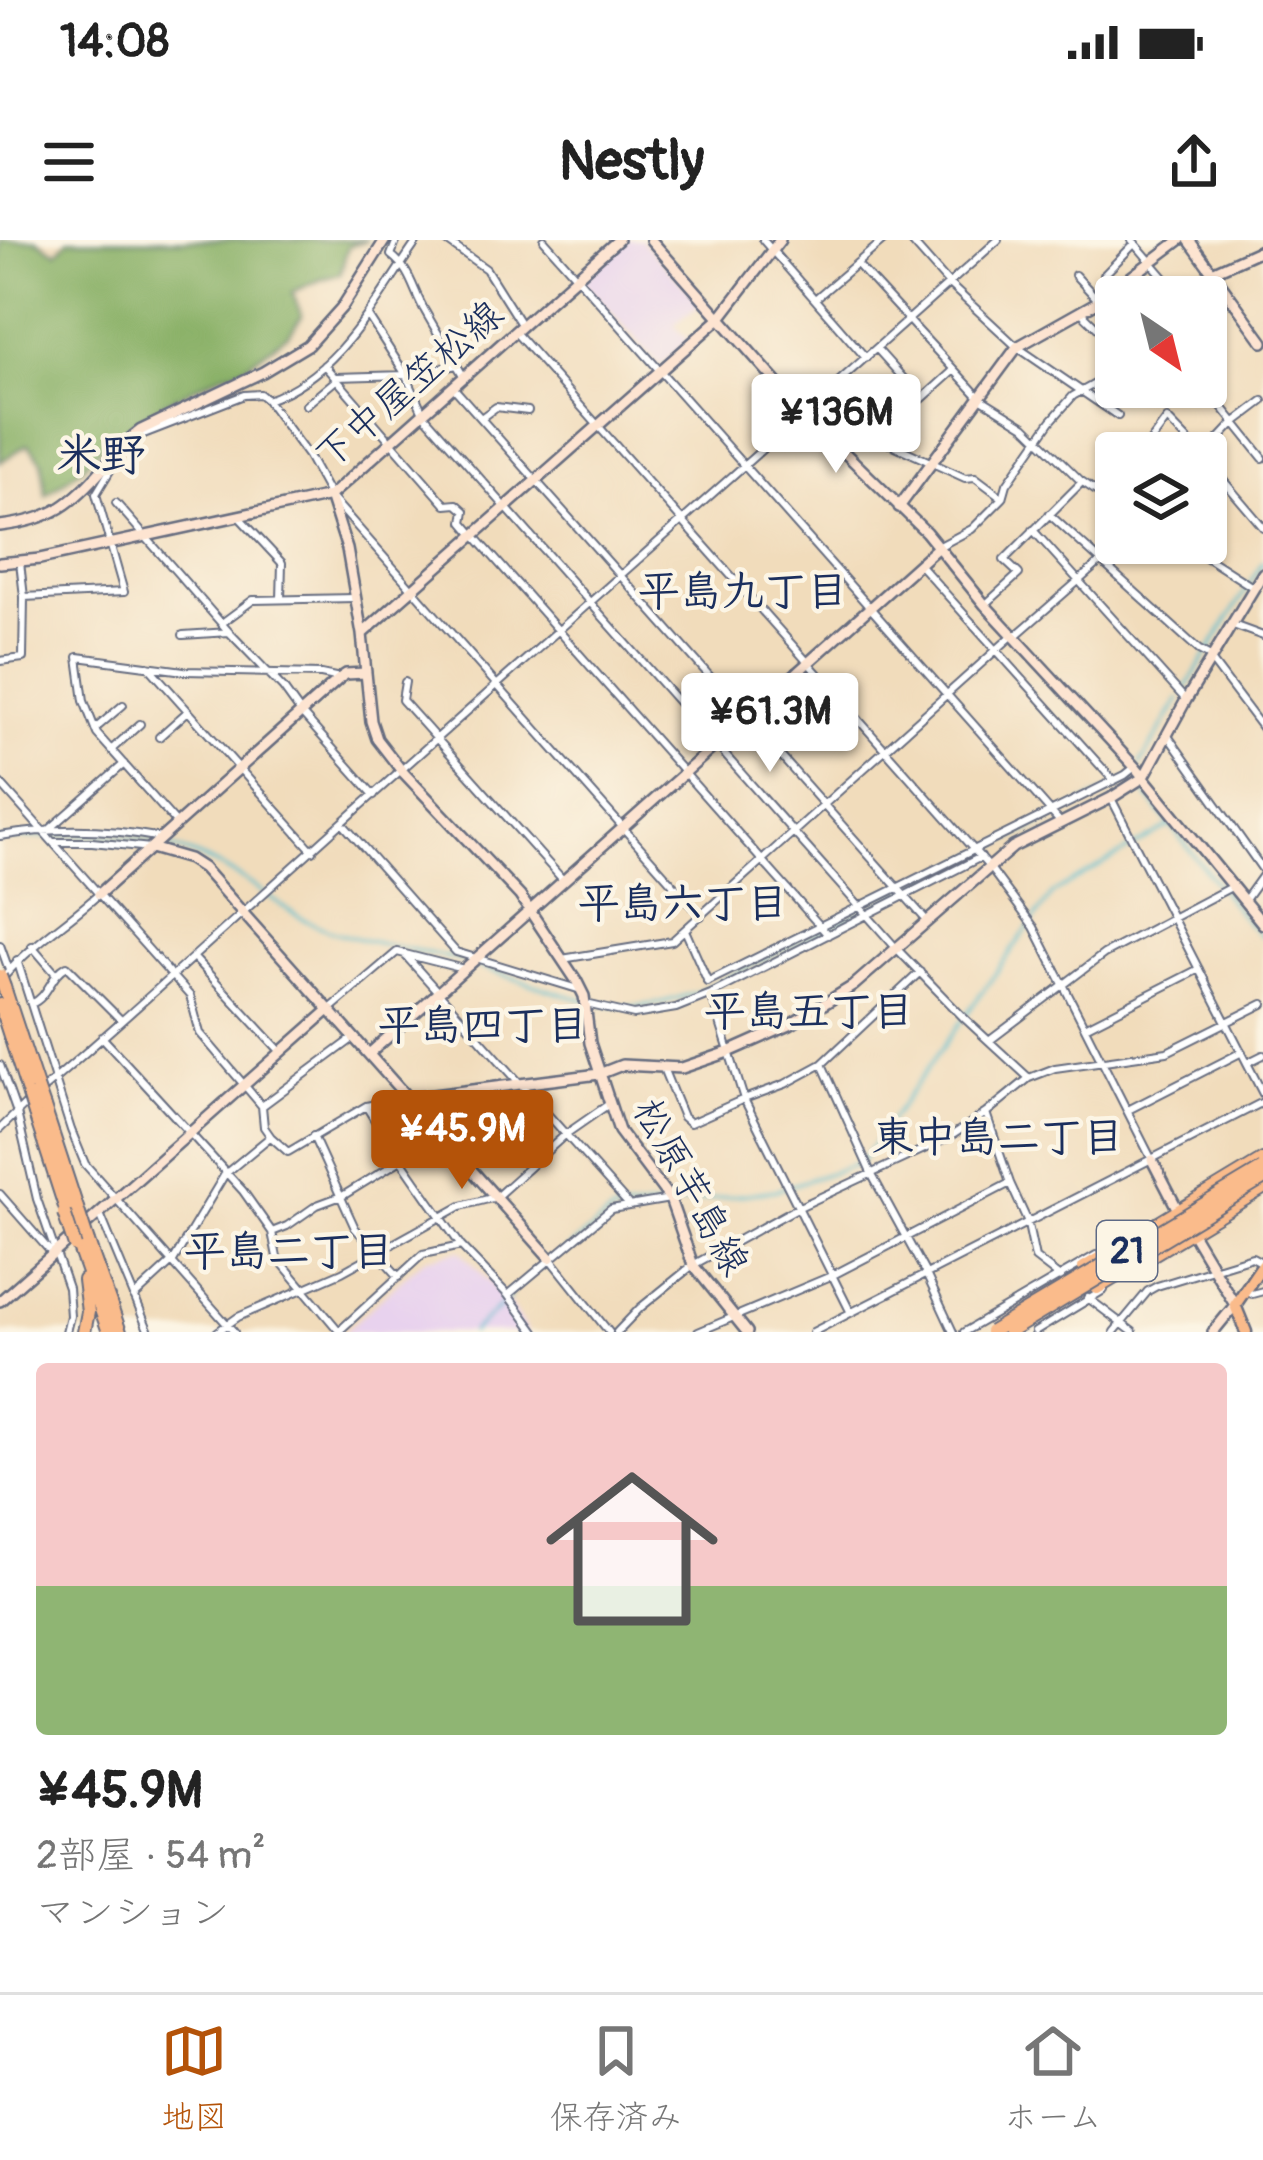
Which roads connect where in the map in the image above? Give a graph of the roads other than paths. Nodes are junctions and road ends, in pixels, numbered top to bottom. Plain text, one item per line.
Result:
1 (385, 240) edge
2 (397, 240) edge
3 (418, 240) edge
4 (446, 240) edge
5 (544, 240) edge
6 (618, 240) edge
7 (651, 240) edge
8 (764, 240) edge
9 (780, 240) edge
10 (884, 240) edge
11 (910, 240) edge
12 (998, 240) edge
13 (1180, 240) edge
14 (1189, 240) edge
15 (1257, 240) edge
16 (1134, 242) edge
17 (1263, 249) edge
18 (772, 250) junction
19 (1152, 262) junction
20 (857, 263) junction
21 (403, 264) junction
22 (1213, 272) junction
23 (1075, 275) dead end
24 (1104, 275) dead end
25 (1133, 276) edge
26 (1164, 276) edge
27 (1208, 276) edge
28 (578, 278) junction
29 (949, 284) junction
30 (1095, 297) edge
31 (814, 299) junction
32 (1095, 304) edge
33 (1082, 313) junction
34 (368, 316) junction
35 (720, 318) junction
36 (908, 320) junction
37 (1095, 326) edge
38 (519, 329) junction
39 (1263, 343) edge
40 (1017, 347) junction
41 (877, 349) junction
42 (866, 358) junction
43 (324, 365) junction
44 (457, 365) junction
45 (955, 370) junction
46 (660, 371) junction
47 (406, 375) junction
48 (464, 377) junction
49 (335, 379) junction
50 (1095, 384) edge
51 (453, 388) junction
52 (1081, 392) junction
53 (980, 398) junction
54 (267, 400) junction
55 (1263, 401) edge
56 (306, 405) dead end
57 (1222, 408) edge
58 (528, 411) dead end
59 (806, 414) junction
60 (424, 416) junction
61 (1118, 416) dead end
62 (481, 418) junction
63 (1234, 423) junction
64 (598, 425) junction
65 (1157, 432) edge
66 (1180, 432) edge
67 (1226, 432) edge
68 (127, 440) junction
69 (831, 440) junction
70 (1038, 440) junction
71 (391, 443) junction
72 (116, 452) junction
73 (1263, 458) edge
74 (934, 462) junction
75 (745, 467) junction
76 (536, 480) junction
77 (1082, 482) junction
78 (1227, 483) edge
79 (1095, 490) edge
80 (330, 496) junction
81 (1003, 498) junction
82 (116, 503) dead end
83 (505, 507) junction
84 (899, 507) junction
85 (1049, 514) junction
86 (238, 517) junction
87 (683, 521) junction
88 (0, 526) edge
89 (1263, 527) edge
90 (1033, 530) junction
91 (145, 536) junction
92 (474, 536) junction
93 (110, 544) junction
94 (938, 548) junction
95 (1095, 556) edge
96 (0, 562) edge
97 (20, 562) junction
98 (920, 564) junction
99 (1098, 564) edge
100 (1104, 564) edge
101 (1222, 564) edge
102 (621, 576) junction
103 (1078, 581) junction
104 (1256, 583) edge
105 (413, 589) junction
106 (24, 597) junction
107 (355, 598) junction
108 (280, 599) junction
109 (590, 603) junction
110 (985, 605) junction
111 (870, 608) junction
112 (221, 623) junction
113 (1233, 625) junction
114 (560, 631) junction
115 (230, 632) junction
116 (362, 634) junction
117 (183, 635) dead end
118 (1263, 635) edge
119 (1013, 636) junction
120 (997, 649) junction
121 (1209, 656) junction
122 (0, 661) edge
123 (808, 663) junction
124 (148, 666) junction
125 (266, 673) junction
126 (365, 673) junction
127 (340, 678) junction
128 (405, 682) dead end
129 (499, 685) junction
130 (947, 694) junction
131 (1183, 698) junction
132 (123, 705) dead end
133 (188, 712) junction
134 (301, 713) junction
135 (747, 718) junction
136 (140, 724) dead end
137 (1262, 726) edge
138 (95, 729) junction
139 (1167, 735) junction
140 (158, 736) dead end
141 (437, 740) junction
142 (716, 745) junction
143 (885, 749) junction
144 (112, 750) junction
145 (124, 764) junction
146 (1135, 767) junction
147 (239, 769) junction
148 (401, 770) junction
149 (685, 772) junction
150 (1114, 781) junction
151 (1138, 781) junction
152 (0, 783) edge
153 (374, 795) junction
154 (1111, 798) junction
155 (824, 805) junction
156 (1055, 817) junction
157 (177, 824) junction
158 (343, 824) junction
159 (622, 828) junction
160 (792, 833) junction
161 (0, 836) edge
162 (48, 836) junction
163 (156, 843) junction
164 (313, 851) junction
165 (978, 854) junction
166 (763, 860) junction
167 (990, 868) junction
168 (1263, 872) edge
169 (564, 880) junction
170 (1226, 891) junction
171 (902, 892) junction
172 (100, 894) junction
173 (1243, 902) junction
174 (531, 909) junction
175 (863, 911) junction
176 (243, 913) junction
177 (700, 916) junction
178 (1174, 919) junction
179 (928, 922) junction
180 (1263, 924) edge
181 (685, 930) junction
182 (824, 931) junction
183 (0, 945) edge
184 (32, 946) junction
185 (897, 949) junction
186 (404, 954) junction
187 (194, 957) junction
188 (477, 958) junction
189 (562, 959) junction
190 (17, 960) junction
191 (1200, 968) junction
192 (464, 969) junction
193 (920, 972) junction
194 (56, 974) junction
195 (173, 975) junction
196 (3, 979) edge
197 (1064, 987) junction
198 (709, 988) junction
199 (439, 992) junction
200 (584, 998) junction
201 (31, 1004) junction
202 (1263, 1004) edge
203 (0, 1005) edge
204 (330, 1009) junction
205 (121, 1020) junction
206 (1227, 1022) junction
207 (1084, 1027) junction
208 (102, 1037) junction
209 (355, 1037) junction
210 (988, 1041) junction
211 (281, 1052) junction
212 (729, 1052) junction
213 (1242, 1052) junction
214 (369, 1054) junction
215 (1263, 1054) edge
216 (1102, 1061) junction
217 (1247, 1063) junction
218 (0, 1064) edge
219 (821, 1064) junction
220 (663, 1067) junction
221 (599, 1074) junction
222 (1029, 1078) junction
223 (55, 1079) junction
224 (521, 1084) junction
225 (243, 1086) junction
226 (33, 1091) junction
227 (409, 1098) junction
228 (1263, 1098) edge
229 (745, 1099) junction
230 (610, 1104) junction
231 (262, 1106) junction
232 (366, 1106) junction
233 (39, 1110) junction
234 (1128, 1110) junction
235 (17, 1113) junction
236 (986, 1113) junction
237 (0, 1129) edge
238 (189, 1134) junction
239 (566, 1134) junction
240 (442, 1135) junction
241 (313, 1136) junction
242 (271, 1137) junction
243 (400, 1160) junction
244 (1152, 1160) junction
245 (1263, 1165) edge
246 (225, 1174) junction
247 (872, 1175) junction
248 (1010, 1183) junction
249 (1263, 1183) edge
250 (0, 1194) edge
251 (338, 1195) junction
252 (496, 1197) junction
253 (116, 1198) junction
254 (671, 1203) junction
255 (628, 1205) junction
256 (797, 1208) junction
257 (69, 1211) junction
258 (1179, 1211) junction
259 (100, 1214) junction
260 (442, 1217) junction
261 (1028, 1220) junction
262 (272, 1232) junction
263 (1191, 1232) junction
264 (907, 1237) junction
265 (83, 1246) junction
266 (461, 1246) junction
267 (57, 1251) junction
268 (378, 1254) junction
269 (1106, 1255) junction
270 (552, 1260) junction
271 (173, 1261) junction
272 (693, 1265) junction
273 (1263, 1267) edge
274 (1215, 1268) junction
275 (926, 1274) junction
276 (830, 1276) junction
277 (399, 1277) junction
278 (1059, 1277) junction
279 (302, 1290) junction
280 (1247, 1291) junction
281 (1263, 1291) edge
282 (1092, 1295) junction
283 (134, 1297) junction
284 (510, 1297) junction
285 (0, 1301) edge
286 (1235, 1305) junction
287 (851, 1312) junction
288 (735, 1318) junction
289 (1122, 1323) junction
290 (227, 1324) junction
291 (65, 1332) edge
292 (84, 1332) edge
293 (109, 1332) edge
294 (120, 1332) edge
295 (129, 1332) edge
296 (149, 1332) edge
297 (217, 1332) edge
298 (234, 1332) edge
299 (339, 1332) edge
300 (535, 1332) edge
301 (613, 1332) edge
302 (698, 1332) edge
303 (748, 1332) edge
304 (813, 1332) edge
305 (953, 1332) edge
306 (964, 1332) edge
307 (977, 1332) edge
308 (991, 1332) edge
309 (1009, 1332) edge
310 (1023, 1332) edge
311 (1035, 1332) edge
312 (1114, 1332) edge
313 (1133, 1332) edge
314 (1214, 1332) edge
315 (1246, 1332) edge

1 - 68 street
2 - 21 street
3 - 21 street
4 - 38 street
5 - 28 street
6 - 28 street, 下中屋笠松線
7 - 35 street
8 - 18 street
9 - 18 street
10 - 20 street
11 - 29 street
12 - 29 street
13 - 19 street
14 - 22 street
15 - 17 street
16 - 19 street
16 - 24 street
17 - 22 street
18 - 31 street
18 - 35 street
19 - 25 street
19 - 26 street
20 - 31 street
20 - 36 street
21 - 34 street
21 - 44 street
22 - 27 street
22 - 39 street
23 - 30 street
28 - 38 street, 下中屋笠松線
28 - 46 street
29 - 36 street
29 - 40 street
31 - 42 street
32 - 33 street
33 - 37 street
33 - 40 street
34 - 43 street
34 - 47 street
35 - 46 street
35 - 59 street
36 - 41 street
36 - 45 street
38 - 48 street, 下中屋笠松線
38 - 64 street
40 - 52 street
40 - 53 street
41 - 42 street
41 - 45 street
42 - 59 street
43 - 49 street
43 - 54 street
44 - 47 street
44 - 48 street
45 - 53 street
46 - 64 street
46 - 75 street
47 - 49 street
47 - 60 street
48 - 51 street, 下中屋笠松線
49 - 56 street
49 - 71 street
50 - 52 street
51 - 60 street, 下中屋笠松線
51 - 62 street
52 - 61 street
52 - 70 street
53 - 70 street
53 - 74 street
54 - 68 street
54 - 80 street
55 - 63 street
57 - 63 street
58 - 62 street
59 - 69 street
59 - 75 street
60 - 71 street, 下中屋笠松線
60 - 83 street
62 - 76 street
63 - 67 street
63 - 73 street
64 - 76 street
64 - 87 street
65 - 66 street
68 - 72 street
69 - 74 street
69 - 84 street
70 - 77 street
70 - 81 street
71 - 80 street, 下中屋笠松線
71 - 92 street
72 - 88 street
72 - 93 street
74 - 81 street
74 - 84 street
75 - 87 street
75 - 111 street
76 - 83 street
76 - 102 street
77 - 79 street
77 - 85 street
78 - 89 street
80 - 86 street, 下中屋笠松線
80 - 105 street
80 - 107 street, 松原芋島線
81 - 94 street
82 - 91 street
83 - 92 street
83 - 109 street
84 - 94 street
85 - 90 street
85 - 95 street
86 - 91 street, 下中屋笠松線
86 - 108 street
87 - 102 street
87 - 123 street
90 - 103 street
90 - 110 street
91 - 93 street, 下中屋笠松線
91 - 112 street
92 - 105 street
92 - 114 street
93 - 97 street, 下中屋笠松線
93 - 106 street
94 - 98 street
94 - 110 street
96 - 97 street, 下中屋笠松線
97 - 106 street
98 - 111 street
98 - 120 street
99 - 103 street
100 - 121 street
101 - 104 street
102 - 109 street
102 - 135 street
103 - 119 street
103 - 131 street
104 - 113 street
105 - 116 street
105 - 129 street
106 - 122 street
107 - 108 street
107 - 116 street, 松原芋島線
108 - 112 street
109 - 114 street
109 - 142 street
110 - 119 street
111 - 123 street
111 - 130 street
112 - 115 street
113 - 118 street
113 - 121 street
114 - 129 street
114 - 149 street
115 - 117 street
115 - 125 street
116 - 126 street, 松原芋島線
119 - 120 street
119 - 146 street
120 - 130 street
120 - 150 street
121 - 131 street
121 - 137 street
123 - 135 street
123 - 143 street
124 - 125 street
124 - 133 street
124 - 138 street
125 - 127 street
125 - 134 street
126 - 127 street
126 - 148 street, 松原芋島線
127 - 134 street
128 - 141 street
129 - 141 street
129 - 159 street
130 - 143 street
130 - 156 street
131 - 139 street
132 - 138 street
133 - 140 street
133 - 147 street
134 - 147 street
134 - 153 street
135 - 142 street
135 - 155 street
136 - 144 street
138 - 144 street
139 - 151 street
139 - 168 street
141 - 148 street
141 - 169 street
142 - 149 street
142 - 160 street
143 - 155 street
143 - 165 street
144 - 145 street
145 - 157 street
145 - 162 street
146 - 150 street
146 - 151 street
147 - 157 street
147 - 164 street
148 - 153 street
148 - 174 street, 松原芋島線
149 - 159 street
149 - 166 street
150 - 156 street
151 - 154 street
151 - 170 street
152 - 162 street
153 - 158 street
154 - 156 street
154 - 178 street
155 - 160 street
155 - 171 street
156 - 165 street
156 - 167 street
157 - 163 street
158 - 164 street
158 - 188 street
159 - 169 street
159 - 177 street
160 - 166 street
160 - 175 street
161 - 162 street
162 - 163 street
162 - 163 street
162 - 172 street
163 - 172 street
163 - 176 street
164 - 176 street
165 - 167 street
165 - 171 street
166 - 177 street
166 - 182 street
167 - 179 street
167 - 197 street
168 - 173 street
169 - 174 street
170 - 173 street
170 - 178 street
171 - 175 street
171 - 179 street
172 - 184 street
172 - 195 street
173 - 180 street
174 - 188 street
174 - 189 street, 松原芋島線
175 - 182 street
175 - 185 street
176 - 187 street
176 - 204 street
177 - 181 street
178 - 191 street
178 - 197 street
179 - 185 street
181 - 189 street
181 - 198 street
182 - 198 street
182 - 198 street
183 - 196 street
184 - 190 street
184 - 194 street
185 - 193 street
185 - 212 street
186 - 192 street
186 - 199 street
186 - 204 street
187 - 195 street
187 - 211 street
188 - 192 street
188 - 200 street
189 - 200 street, 松原芋島線
190 - 196 street
190 - 201 street
191 - 206 street
191 - 207 street
192 - 199 street
193 - 210 street
193 - 219 street
194 - 201 street
194 - 205 street
195 - 205 street
195 - 225 street
196 - 226 highway
197 - 207 street
197 - 210 street
198 - 200 street
198 - 212 street
199 - 214 street
199 - 224 street
200 - 221 street, 松原芋島線
201 - 223 street
202 - 206 street
203 - 226 highway
204 - 209 street
204 - 211 street
205 - 208 street
206 - 213 street
206 - 216 street
207 - 216 street
208 - 223 street
208 - 238 street
209 - 214 street
209 - 231 street
210 - 222 street
211 - 225 street
212 - 220 street
212 - 229 street
213 - 217 street
213 - 234 street
214 - 227 street
215 - 217 street
216 - 222 street
216 - 234 street
217 - 228 street
218 - 235 street
219 - 229 street
219 - 247 street
220 - 221 street
220 - 229 street
221 - 224 street
221 - 230 street, 松原芋島線
222 - 236 street
223 - 235 street
223 - 253 street
224 - 227 street
224 - 239 street
225 - 231 street
225 - 238 street
226 - 233 highway, bridge
227 - 232 street
227 - 240 street
228 - 244 street
229 - 256 street
230 - 239 street
230 - 254 street, 松原芋島線
231 - 242 street
232 - 241 street
232 - 243 street
233 - 257 highway
233 - 257 highway
234 - 244 street
235 - 237 street
235 - 267 street
236 - 247 street
236 - 248 street
238 - 246 street
238 - 253 street
239 - 252 street
239 - 255 street
240 - 243 street
240 - 252 street
241 - 242 street
241 - 251 street
242 - 246 street
243 - 251 street
243 - 260 street
244 - 258 street
244 - 261 street
245 - 258 highway, 21
245 - 308 highway, 21, bridge
246 - 262 street
246 - 271 street
247 - 256 street
247 - 264 street
248 - 261 street
248 - 264 street
249 - 263 highway, 21
249 - 309 highway, 21, bridge
250 - 267 street
251 - 262 street
251 - 268 street
252 - 260 street
252 - 270 street
253 - 259 street
253 - 271 street
254 - 255 street
254 - 272 street, 松原芋島線
255 - 270 street
256 - 272 street
256 - 276 street
257 - 265 highway, bridge
258 - 263 street
258 - 269 highway, 21
259 - 267 street
259 - 283 street
260 - 266 street
260 - 268 street
261 - 275 street
261 - 278 street
262 - 279 street
263 - 274 street
263 - 282 highway, 21
264 - 275 street
264 - 276 street
265 - 292 highway
265 - 293 highway
265 - 294 highway
265 - 295 highway
266 - 277 street
266 - 284 street
267 - 285 street
267 - 291 street
268 - 277 street
268 - 279 street
269 - 278 street
269 - 307 highway, 21, bridge
270 - 284 street
270 - 301 street
271 - 283 street
271 - 290 street
272 - 288 street, 松原芋島線
272 - 301 street
273 - 274 street
273 - 280 main road
273 - 286 main road
274 - 286 street
274 - 289 street
275 - 287 street
275 - 305 street
276 - 287 street
276 - 288 street
277 - 299 street
278 - 306 street
279 - 290 street
279 - 299 street
280 - 281 street
280 - 286 main road
282 - 289 street
282 - 310 highway, 21, bridge
282 - 311 street
283 - 296 street
284 - 300 street
286 - 314 street
286 - 315 main road
287 - 304 street
288 - 302 street
288 - 303 street, 松原芋島線
289 - 312 street
289 - 313 street
290 - 297 street
290 - 298 street

